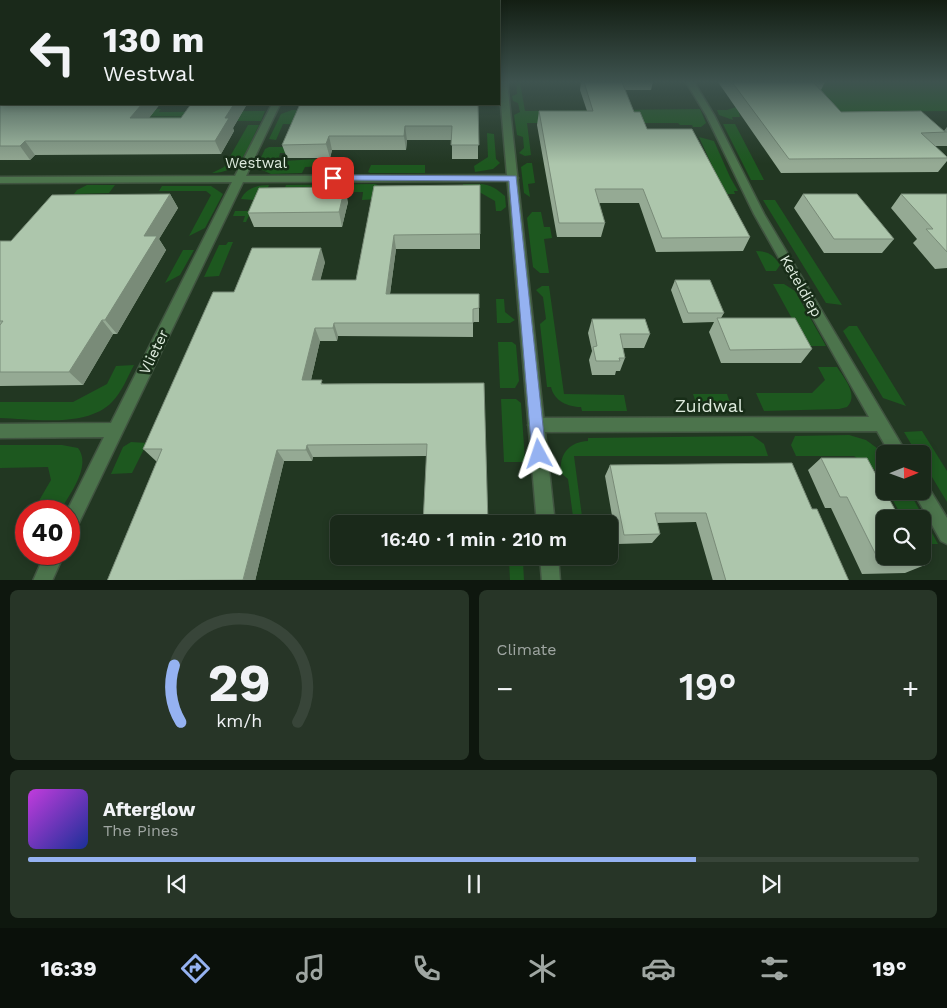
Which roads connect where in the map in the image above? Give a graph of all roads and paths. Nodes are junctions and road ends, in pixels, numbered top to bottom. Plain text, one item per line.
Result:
1 (273, 109) edge
2 (507, 109) edge
3 (706, 109) edge
4 (238, 178) junction
5 (513, 178) junction
6 (0, 180) edge
7 (881, 424) junction
8 (536, 425) junction
9 (115, 430) junction
10 (0, 431) edge
11 (894, 445) edge
12 (926, 500) edge
13 (80, 502) edge
14 (545, 515) edge
15 (947, 535) edge
16 (50, 565) edge
17 (550, 565) edge
18 (42, 580) edge
19 (551, 580) edge

1 - 4 street, Vlieter
2 - 5 street
3 - 7 street, Keteldiep
4 - 5 street, Westwal
4 - 6 street, Westwal
4 - 9 street, Vlieter
5 - 8 street
7 - 8 street, Zuidwal
7 - 11 street, Keteldiep
8 - 14 street
9 - 10 street
9 - 13 street, Vlieter
12 - 15 street
16 - 18 street
17 - 19 street

